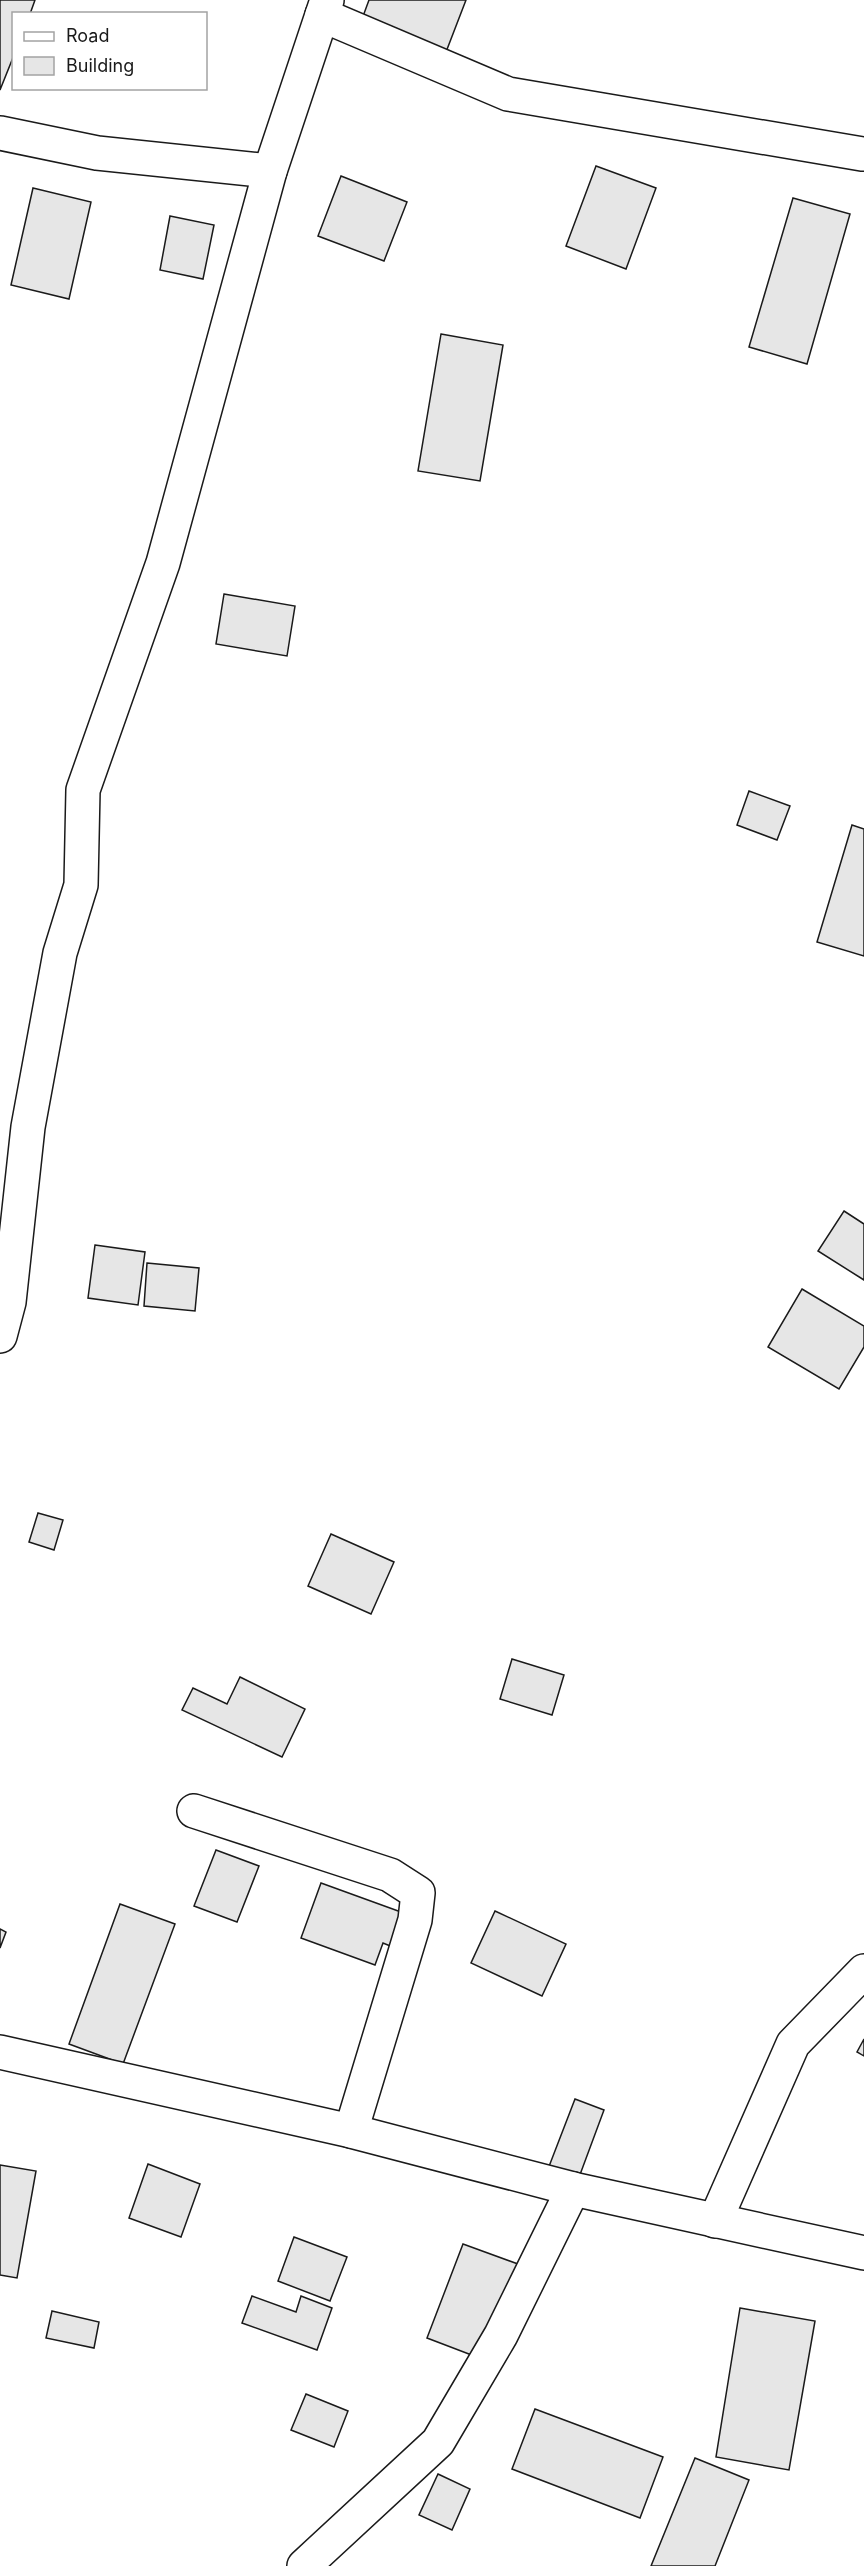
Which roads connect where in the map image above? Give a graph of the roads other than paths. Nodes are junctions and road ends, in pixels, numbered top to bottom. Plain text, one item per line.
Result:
1 (325, 8) edge
2 (0, 133) edge
3 (862, 154) dead end
4 (270, 171) junction
5 (14, 1126) edge
6 (0, 1336) edge
7 (194, 1812) dead end
8 (864, 1971) edge
9 (0, 2052) edge
10 (351, 2132) junction
11 (573, 2189) junction
12 (715, 2220) junction
13 (864, 2253) edge
14 (304, 2566) edge

1 - 3 street
1 - 4 street
2 - 4 street
4 - 5 street
5 - 6 street
7 - 10 street
8 - 12 street
9 - 10 street
10 - 11 street
11 - 12 street
11 - 14 street
12 - 13 street

